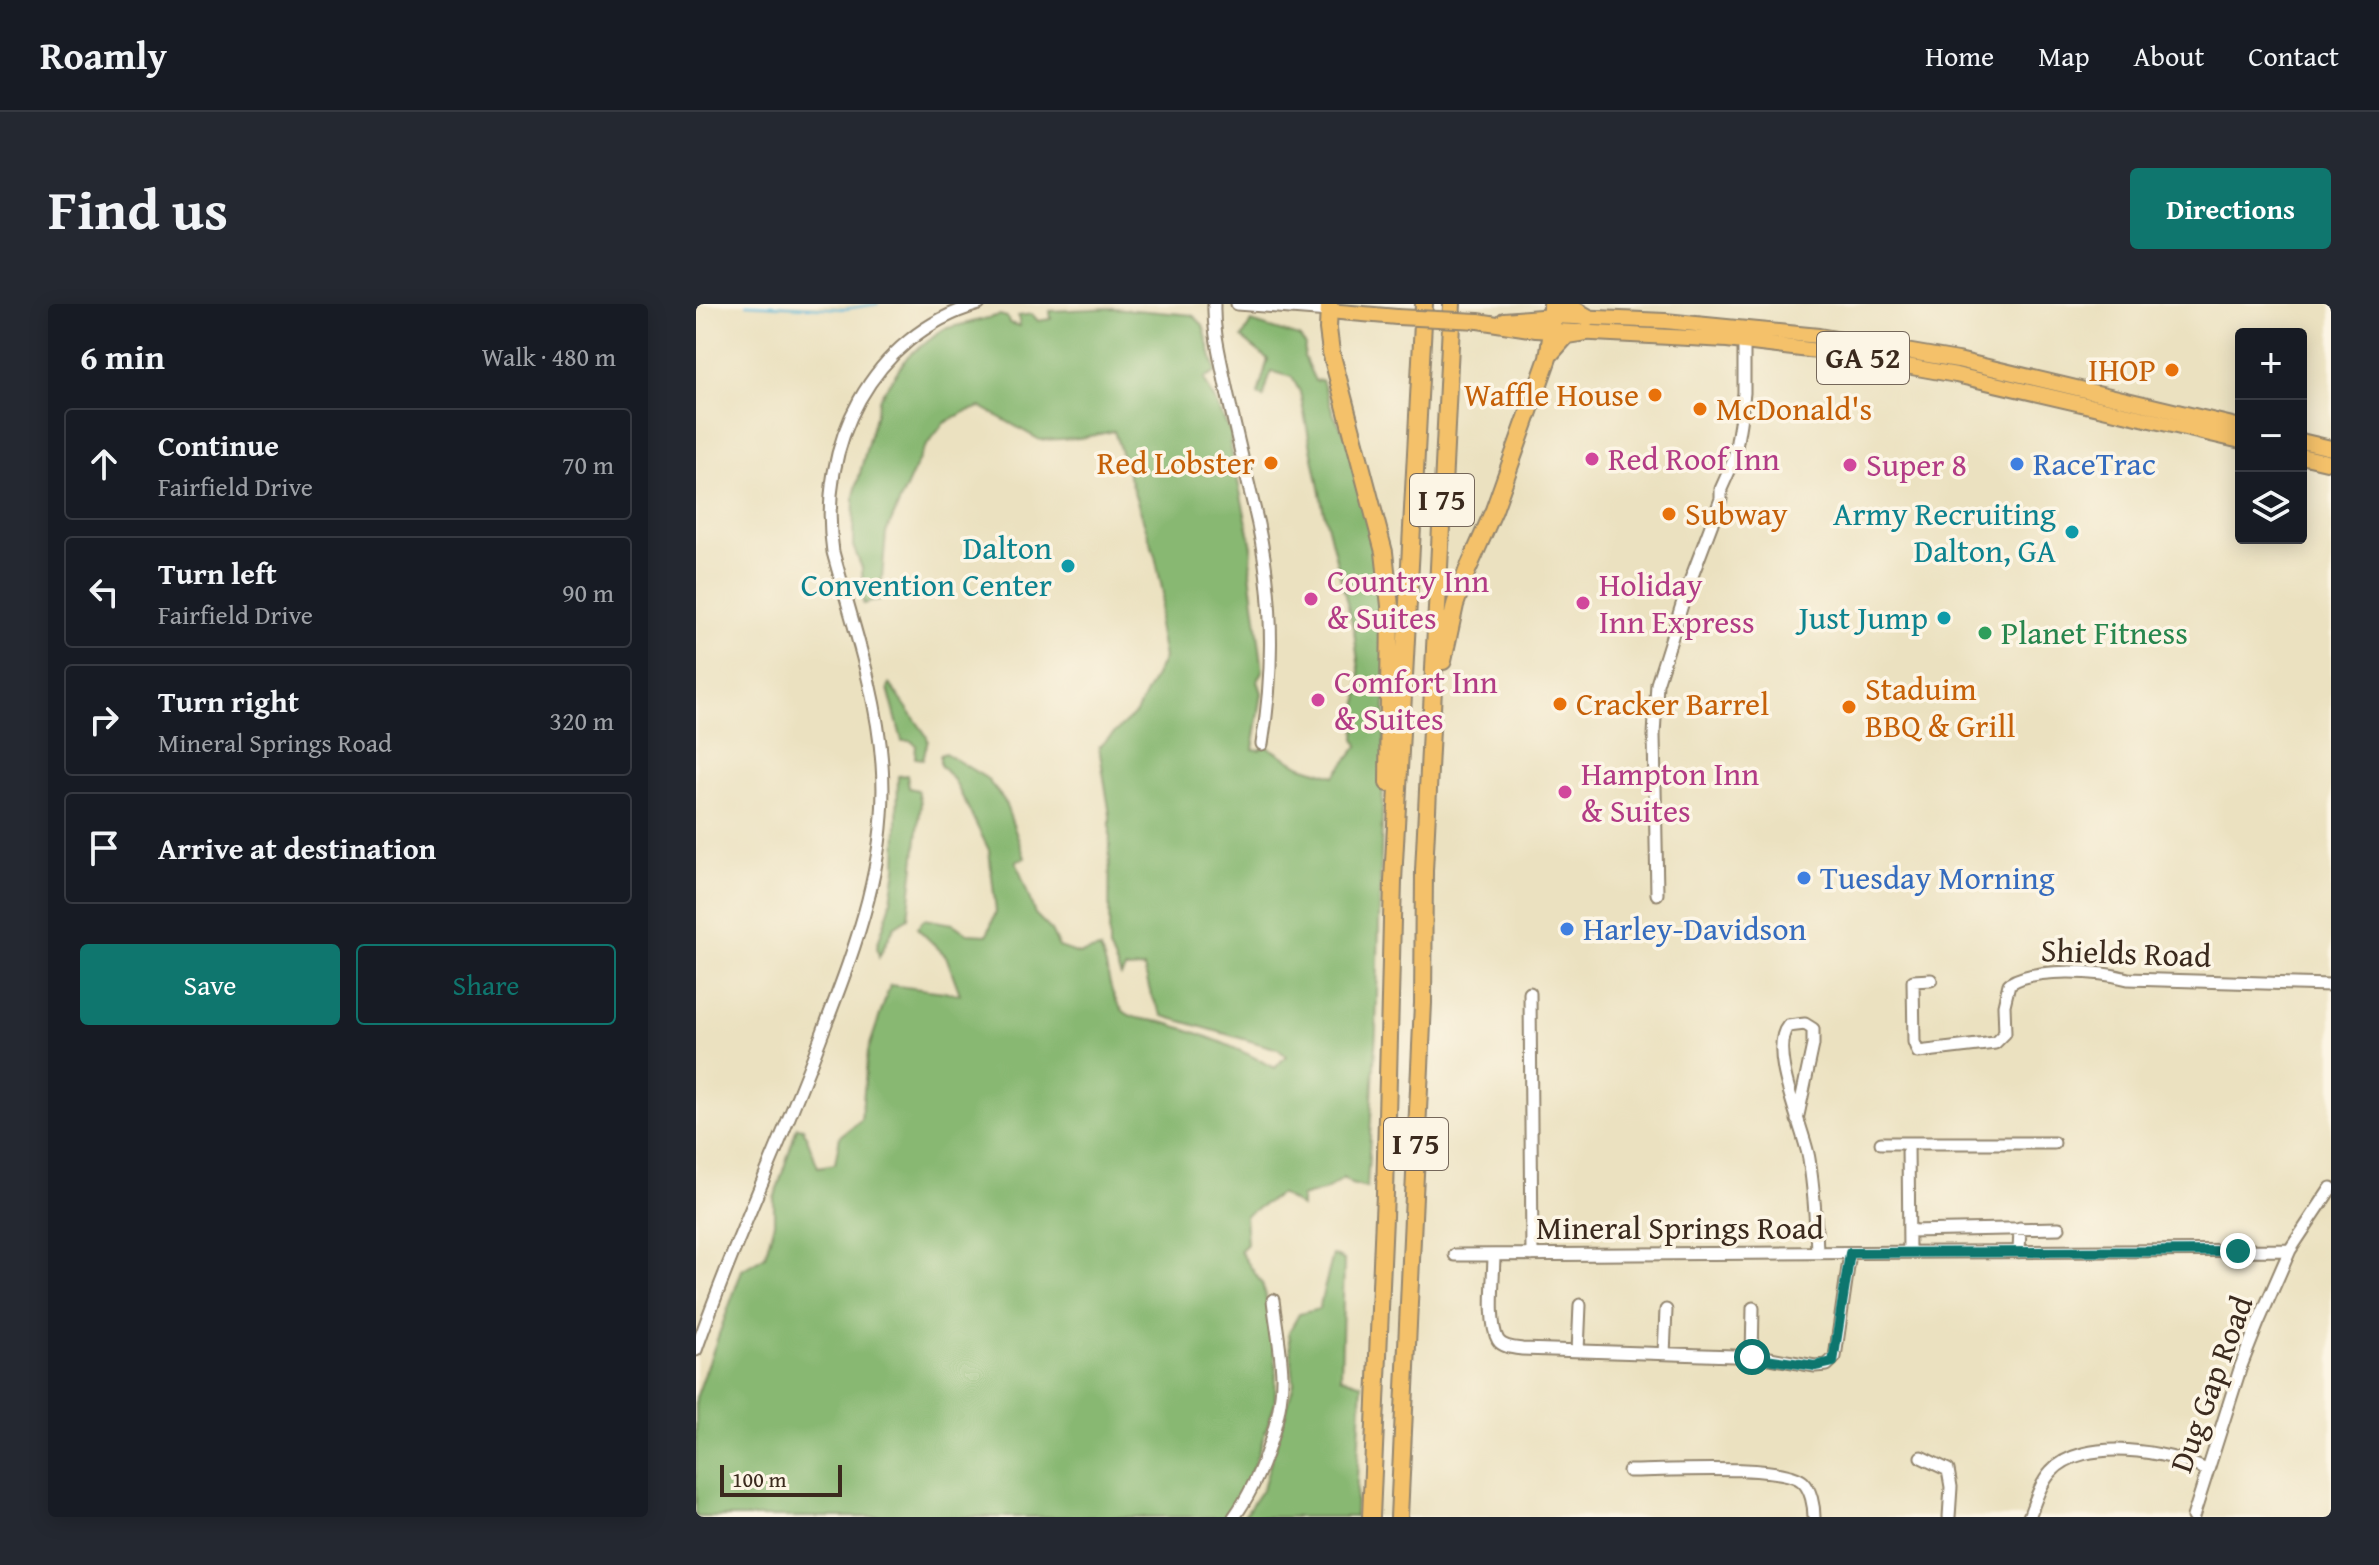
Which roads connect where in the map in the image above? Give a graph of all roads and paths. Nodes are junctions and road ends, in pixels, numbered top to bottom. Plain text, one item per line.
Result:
1 (979, 304) edge
2 (1214, 304) edge
3 (1237, 304) edge
4 (1424, 304) edge
5 (1452, 304) edge
6 (1329, 308) edge
7 (1556, 314) edge
8 (1588, 325) junction
9 (1744, 335) junction
10 (1548, 358) junction
11 (1981, 373) junction
12 (2235, 426) edge
13 (2235, 439) edge
14 (2307, 442) edge
15 (2331, 448) edge
16 (2307, 457) edge
17 (2331, 463) edge
18 (1433, 697) junction
19 (1262, 744) dead end
20 (1393, 881) junction
21 (1657, 894) dead end
22 (1931, 980) dead end
23 (2331, 985) edge
24 (1530, 993) dead end
25 (1797, 1120) junction
26 (1881, 1143) dead end
27 (1908, 1143) junction
28 (2054, 1143) dead end
29 (2331, 1188) edge
30 (2020, 1228) junction
31 (2059, 1228) dead end
32 (1909, 1231) junction
33 (2290, 1250) junction
34 (1909, 1252) junction
35 (2019, 1252) junction
36 (1817, 1253) junction
37 (1850, 1253) junction
38 (1455, 1255) dead end
39 (1494, 1255) junction
40 (1532, 1255) junction
41 (1273, 1300) dead end
42 (1580, 1305) dead end
43 (1753, 1308) dead end
44 (1666, 1310) dead end
45 (696, 1350) edge
46 (1578, 1351) junction
47 (1664, 1354) junction
48 (1752, 1357) junction
49 (1921, 1457) dead end
50 (2206, 1470) junction
51 (1629, 1471) dead end
52 (1234, 1517) edge
53 (1371, 1517) edge
54 (1399, 1517) edge
55 (1814, 1517) edge
56 (1949, 1517) edge
57 (2029, 1517) edge
58 (2193, 1517) edge

1 - 45 street
2 - 19 street
3 - 6 street
4 - 20 highway, I 75
5 - 18 highway, I 75
6 - 7 main road, GA 52, bridge
6 - 20 highway
7 - 8 highway
7 - 8 main road, GA 52
7 - 10 highway
8 - 9 main road, GA 52
8 - 10 highway
9 - 11 main road, GA 52
9 - 21 street
10 - 18 highway
11 - 12 main road, GA 52
11 - 13 main road, GA 52
14 - 15 main road
16 - 17 main road
18 - 54 highway, I 75
20 - 53 highway, I 75
22 - 23 street, Shields Road
24 - 40 street
25 - 25 street
25 - 36 street
26 - 27 street
27 - 28 street
27 - 32 street
29 - 33 street, Dug Gap Road
30 - 31 street
30 - 32 street
30 - 35 street
32 - 34 street
33 - 35 street, Mineral Springs Road
33 - 50 street, Dug Gap Road
34 - 35 street, Mineral Springs Road
34 - 37 street, Mineral Springs Road
36 - 37 street, Mineral Springs Road
36 - 40 street, Mineral Springs Road
37 - 48 street
38 - 39 street, Mineral Springs Road
39 - 40 street, Mineral Springs Road
39 - 46 street
41 - 52 street
42 - 46 street
43 - 48 street
44 - 47 street
46 - 47 street
47 - 48 street
49 - 56 street
50 - 57 street
50 - 58 street, Dug Gap Road
51 - 55 street

